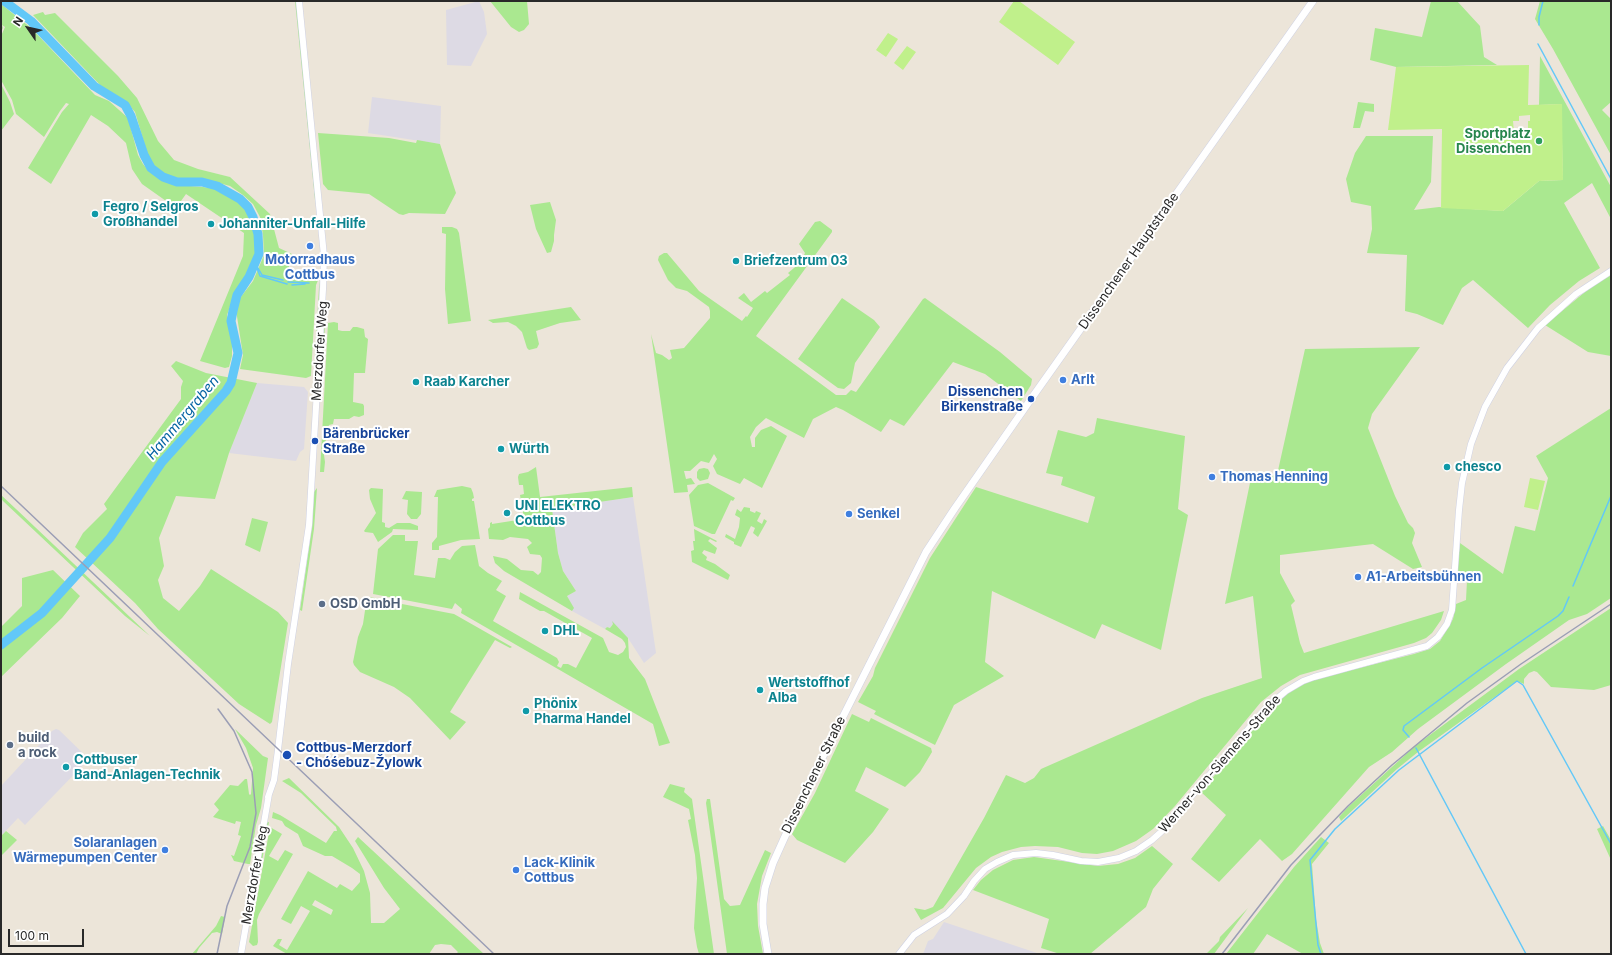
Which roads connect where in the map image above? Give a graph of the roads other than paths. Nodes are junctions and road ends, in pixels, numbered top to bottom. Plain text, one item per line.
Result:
1 (299, 1) edge
2 (1313, 1) edge
3 (1611, 271) edge
4 (945, 522) joint
5 (241, 954) edge
6 (768, 954) edge
7 (899, 954) edge

1 - 5 street, Merzdorfer Weg
2 - 4 main road, Dissenchener Hauptstraße
3 - 7 street, Werner-von-Siemens-Straße
4 - 6 main road, Dissenchener Straße

